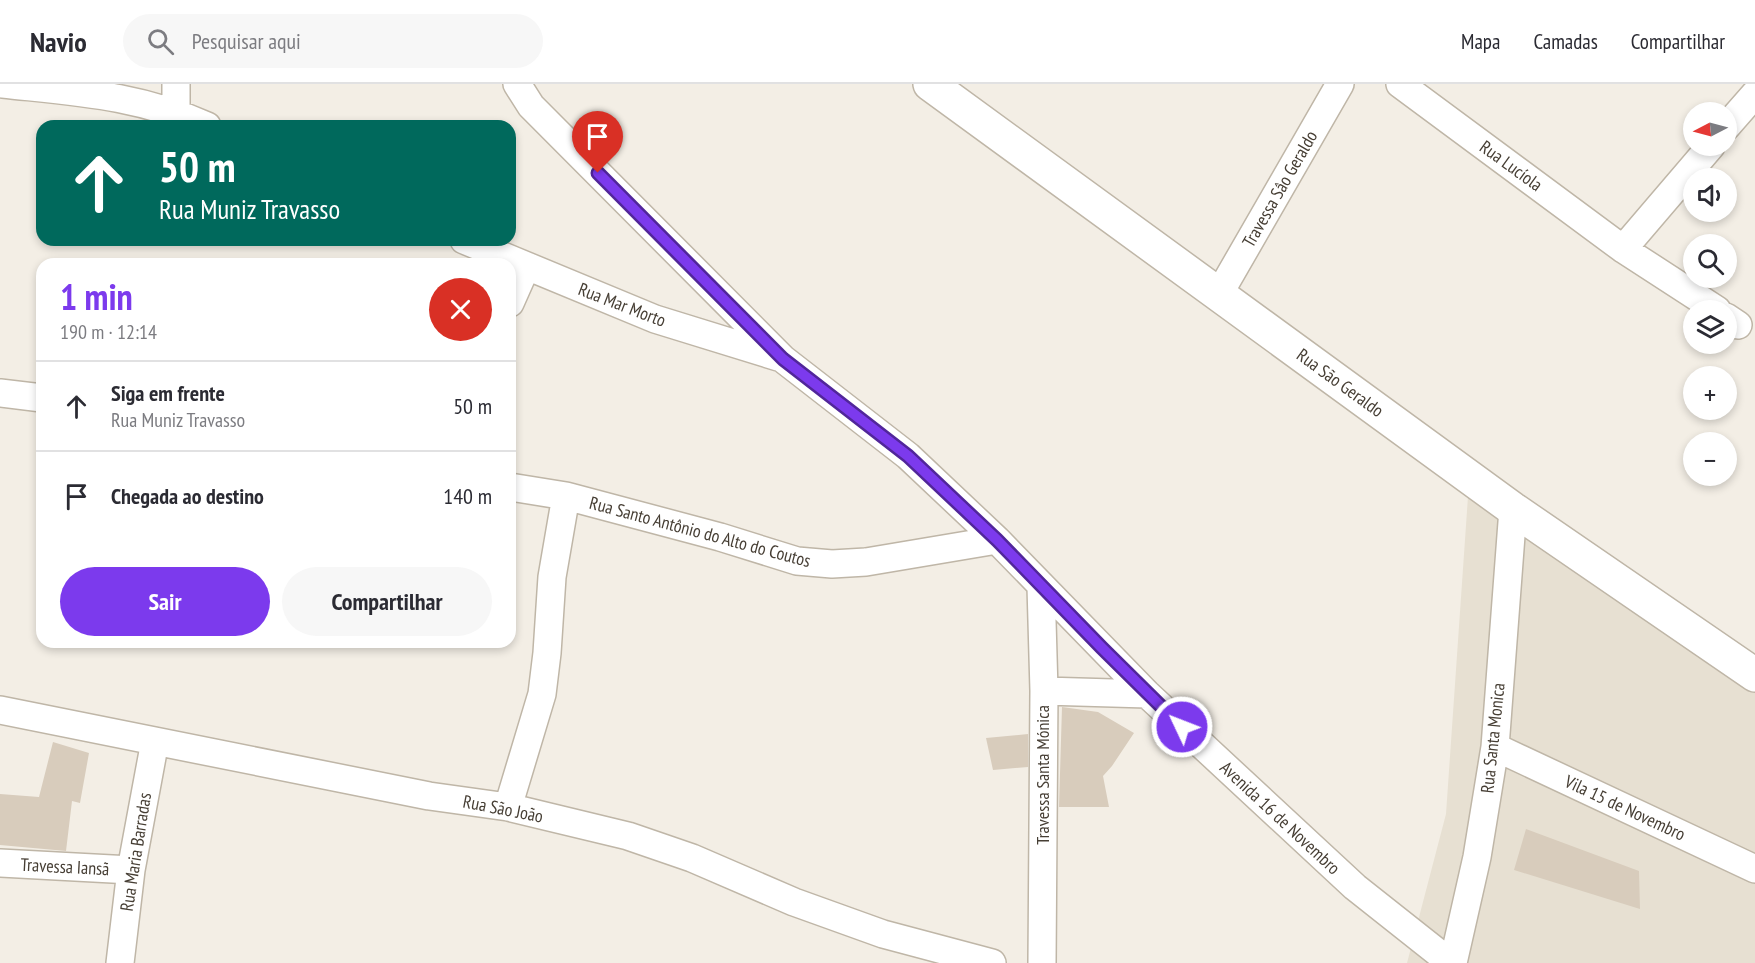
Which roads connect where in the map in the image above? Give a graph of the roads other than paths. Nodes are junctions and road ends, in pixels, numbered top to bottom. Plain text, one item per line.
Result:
1 (3, 84) edge
2 (176, 84) edge
3 (517, 84) edge
4 (930, 84) edge
5 (1340, 84) edge
6 (1400, 84) edge
7 (1755, 94) edge
8 (176, 112) junction
9 (1737, 114) edge
10 (194, 120) edge
11 (1702, 156) edge
12 (478, 246) edge
13 (1623, 249) junction
14 (505, 258) edge
15 (516, 263) edge
16 (525, 267) junction
17 (516, 289) edge
18 (1219, 294) junction
19 (1701, 300) edge
20 (783, 359) junction
21 (0, 393) edge
22 (36, 397) edge
23 (516, 488) edge
24 (566, 496) junction
25 (1513, 509) junction
26 (997, 540) junction
27 (1041, 586) junction
28 (1755, 675) edge
29 (1044, 691) junction
30 (1147, 694) junction
31 (0, 710) edge
32 (155, 741) junction
33 (1495, 747) junction
34 (508, 807) junction
35 (0, 863) edge
36 (1755, 869) edge
37 (131, 870) junction
38 (120, 963) edge
39 (992, 963) edge
40 (1042, 963) edge
41 (1452, 963) edge

1 - 8 street
2 - 8 street
3 - 20 street
4 - 18 street, Rua São Geraldo
5 - 18 street, Travessa Sâo Geraldo
6 - 13 street, Rua Lucíola
7 - 9 street
8 - 10 street
11 - 13 street
12 - 14 street, Rua Mar Morto
13 - 19 street, Rua Lucíola
15 - 16 street, Rua Mar Morto
16 - 17 street
16 - 20 street, Rua Mar Morto
18 - 25 street, Rua São Geraldo
20 - 26 street, Avenida 16 de Novembro
21 - 22 street
23 - 24 street, Rua Santo Antônio do Alto do Coutos
24 - 26 street, Rua Santo Antônio do Alto do Coutos
24 - 34 street
25 - 28 street, Rua São Geraldo
25 - 33 street, Rua Santa Monica
26 - 27 street, Avenida 16 de Novembro
27 - 29 street, Travessa Santa Mónica
27 - 30 street, Avenida 16 de Novembro
29 - 30 street
29 - 40 street, Travessa Santa Mónica
30 - 41 street, Avenida 16 de Novembro
31 - 32 street, Rua São João
32 - 34 street, Rua São João
32 - 37 street, Rua Maria Barradas
33 - 36 street, Vila 15 de Novembro
33 - 41 street, Rua Santa Monica
34 - 39 street, Rua São João
35 - 37 street, Travessa Iansã
37 - 38 street, Rua Maria Barradas

